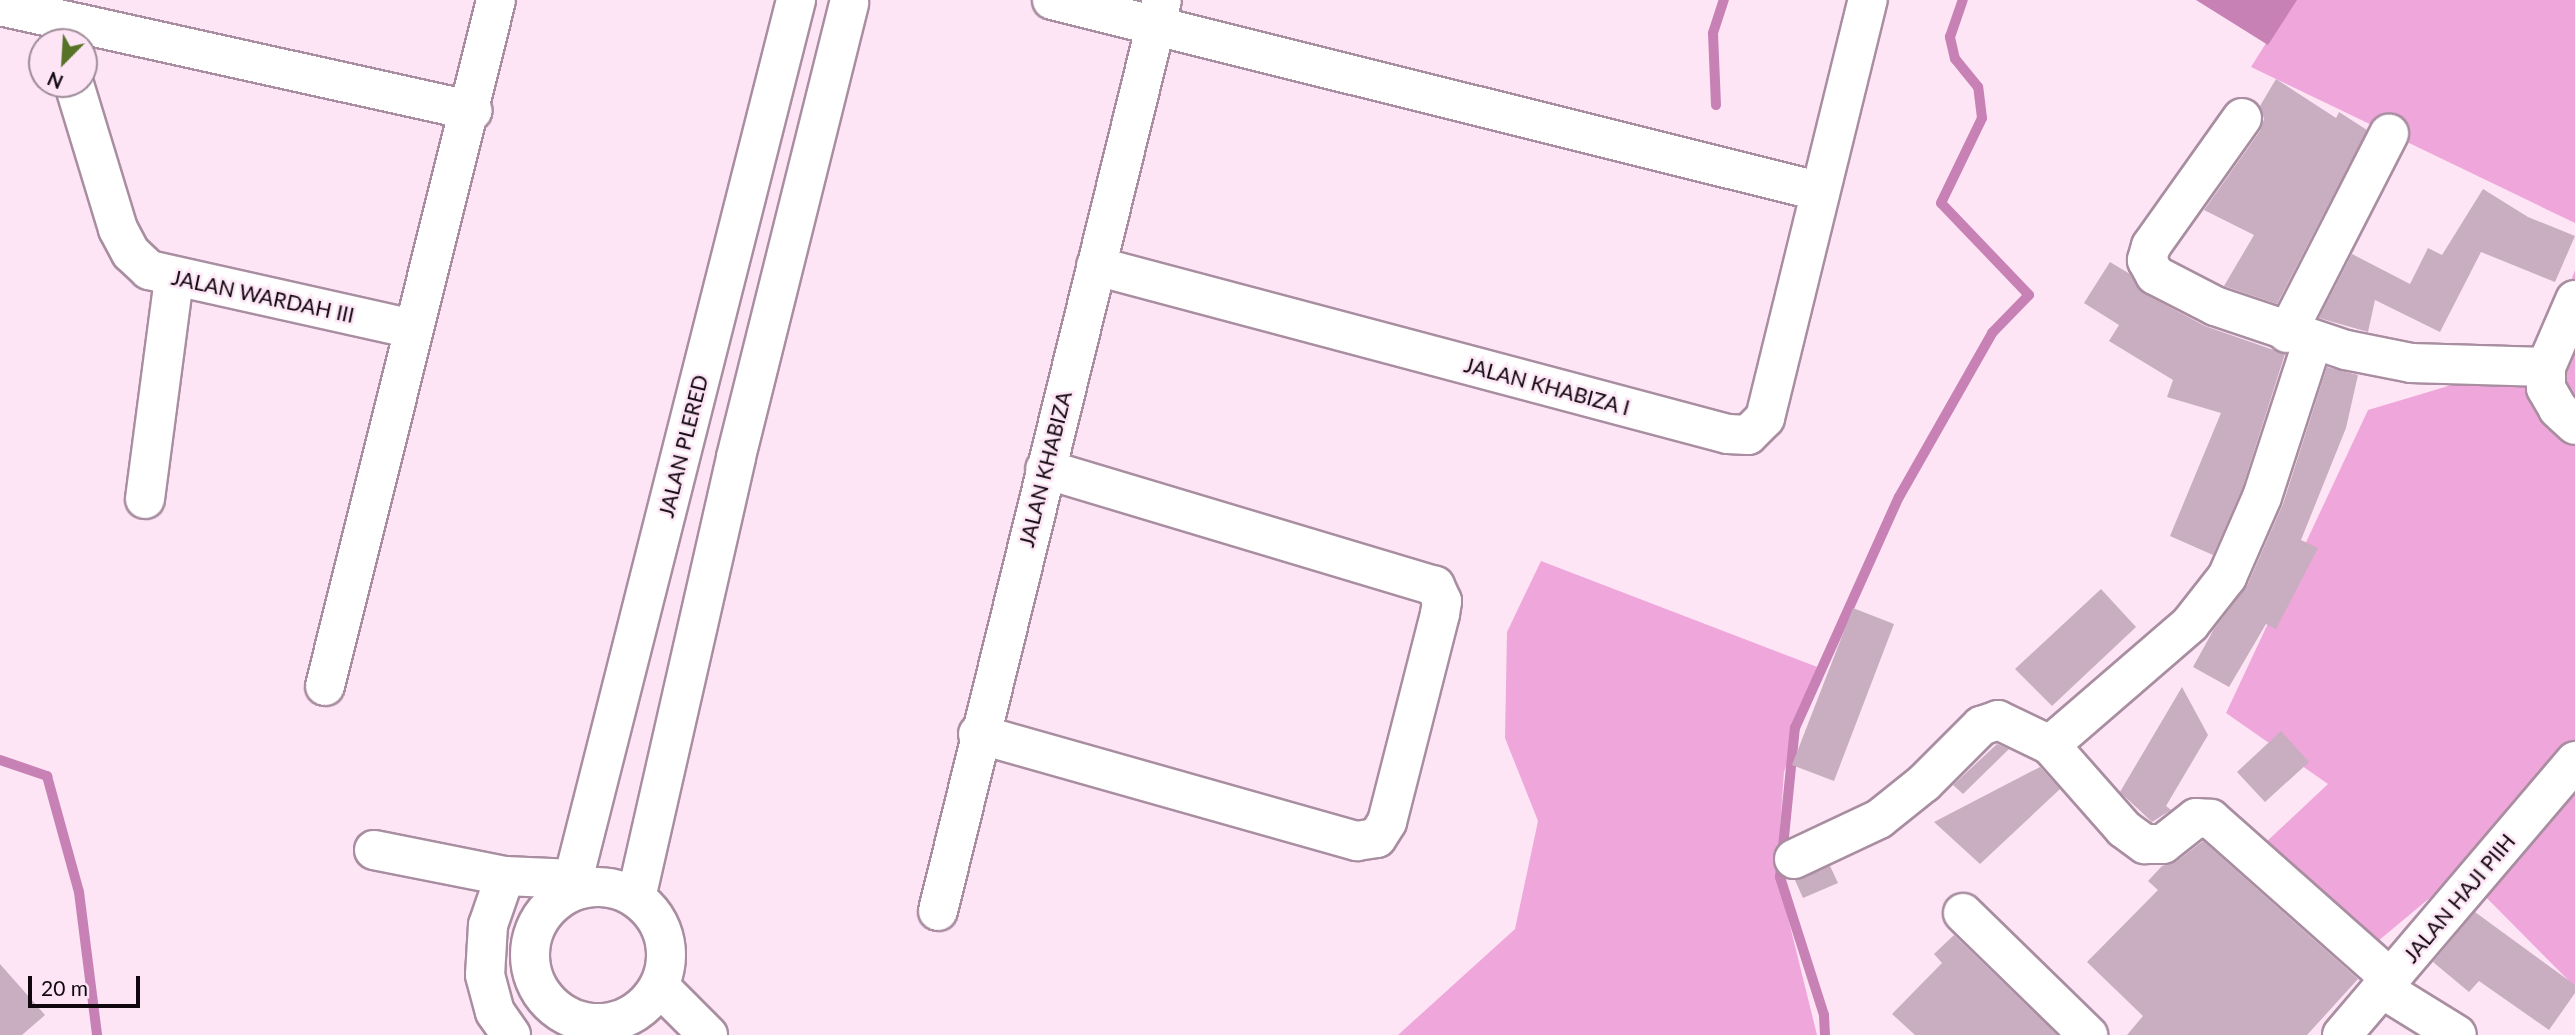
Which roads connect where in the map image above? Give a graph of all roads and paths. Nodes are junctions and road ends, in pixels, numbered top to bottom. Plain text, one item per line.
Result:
1 (496, 0) edge
2 (796, 0) edge
3 (1052, 0) edge
4 (1868, 0) edge
5 (840, 1) edge
6 (0, 6) edge
7 (1158, 14) edge
8 (52, 28) edge
9 (98, 39) edge
10 (78, 98) edge
11 (472, 111) junction
12 (2242, 118) dead end
13 (2389, 135) dead end
14 (1818, 191) junction
15 (1096, 266) junction
16 (174, 278) junction
17 (2575, 300) edge
18 (413, 329) junction
19 (2300, 336) junction
20 (2546, 368) junction
21 (2575, 425) edge
22 (683, 446) junction
23 (736, 457) junction
24 (1045, 469) junction
25 (145, 499) dead end
26 (325, 687) dead end
27 (978, 734) junction
28 (2050, 746) junction
29 (2575, 761) edge
30 (374, 850) dead end
31 (1794, 859) dead end
32 (505, 876) junction
33 (572, 886) junction
34 (636, 898) junction
35 (938, 911) dead end
36 (1963, 912) dead end
37 (2386, 983) junction
38 (660, 987) junction
39 (574, 1028) edge
40 (625, 1028) edge
41 (2345, 1034) edge
42 (511, 1035) edge
43 (708, 1035) edge
44 (2088, 1035) edge
45 (2457, 1035) edge

1 - 11 street
2 - 22 street, JALAN PLERED
3 - 7 street
4 - 14 street
5 - 23 street
6 - 8 street
7 - 14 street
7 - 15 street, JALAN KHABIZA
9 - 11 street
10 - 16 street, JALAN WARDAH III
11 - 18 street
12 - 19 street
13 - 19 street
14 - 15 street, JALAN KHABIZA I
15 - 24 street, JALAN KHABIZA
16 - 18 street, JALAN WARDAH III
16 - 25 street
17 - 20 street
18 - 26 street
19 - 20 street
19 - 28 street
20 - 21 street
22 - 23 street
22 - 33 street, JALAN PLERED
23 - 34 street
24 - 27 street, JALAN KHABIZA
24 - 27 street
27 - 35 street, JALAN KHABIZA
28 - 31 street
28 - 37 street
29 - 37 street, JALAN HAJI PIIH
30 - 32 street
32 - 33 street
32 - 42 street
33 - 34 street
33 - 39 street
34 - 38 street
36 - 44 street
37 - 41 street, JALAN HAJI PIIH
37 - 45 street
38 - 40 street
38 - 43 street
39 - 40 street

